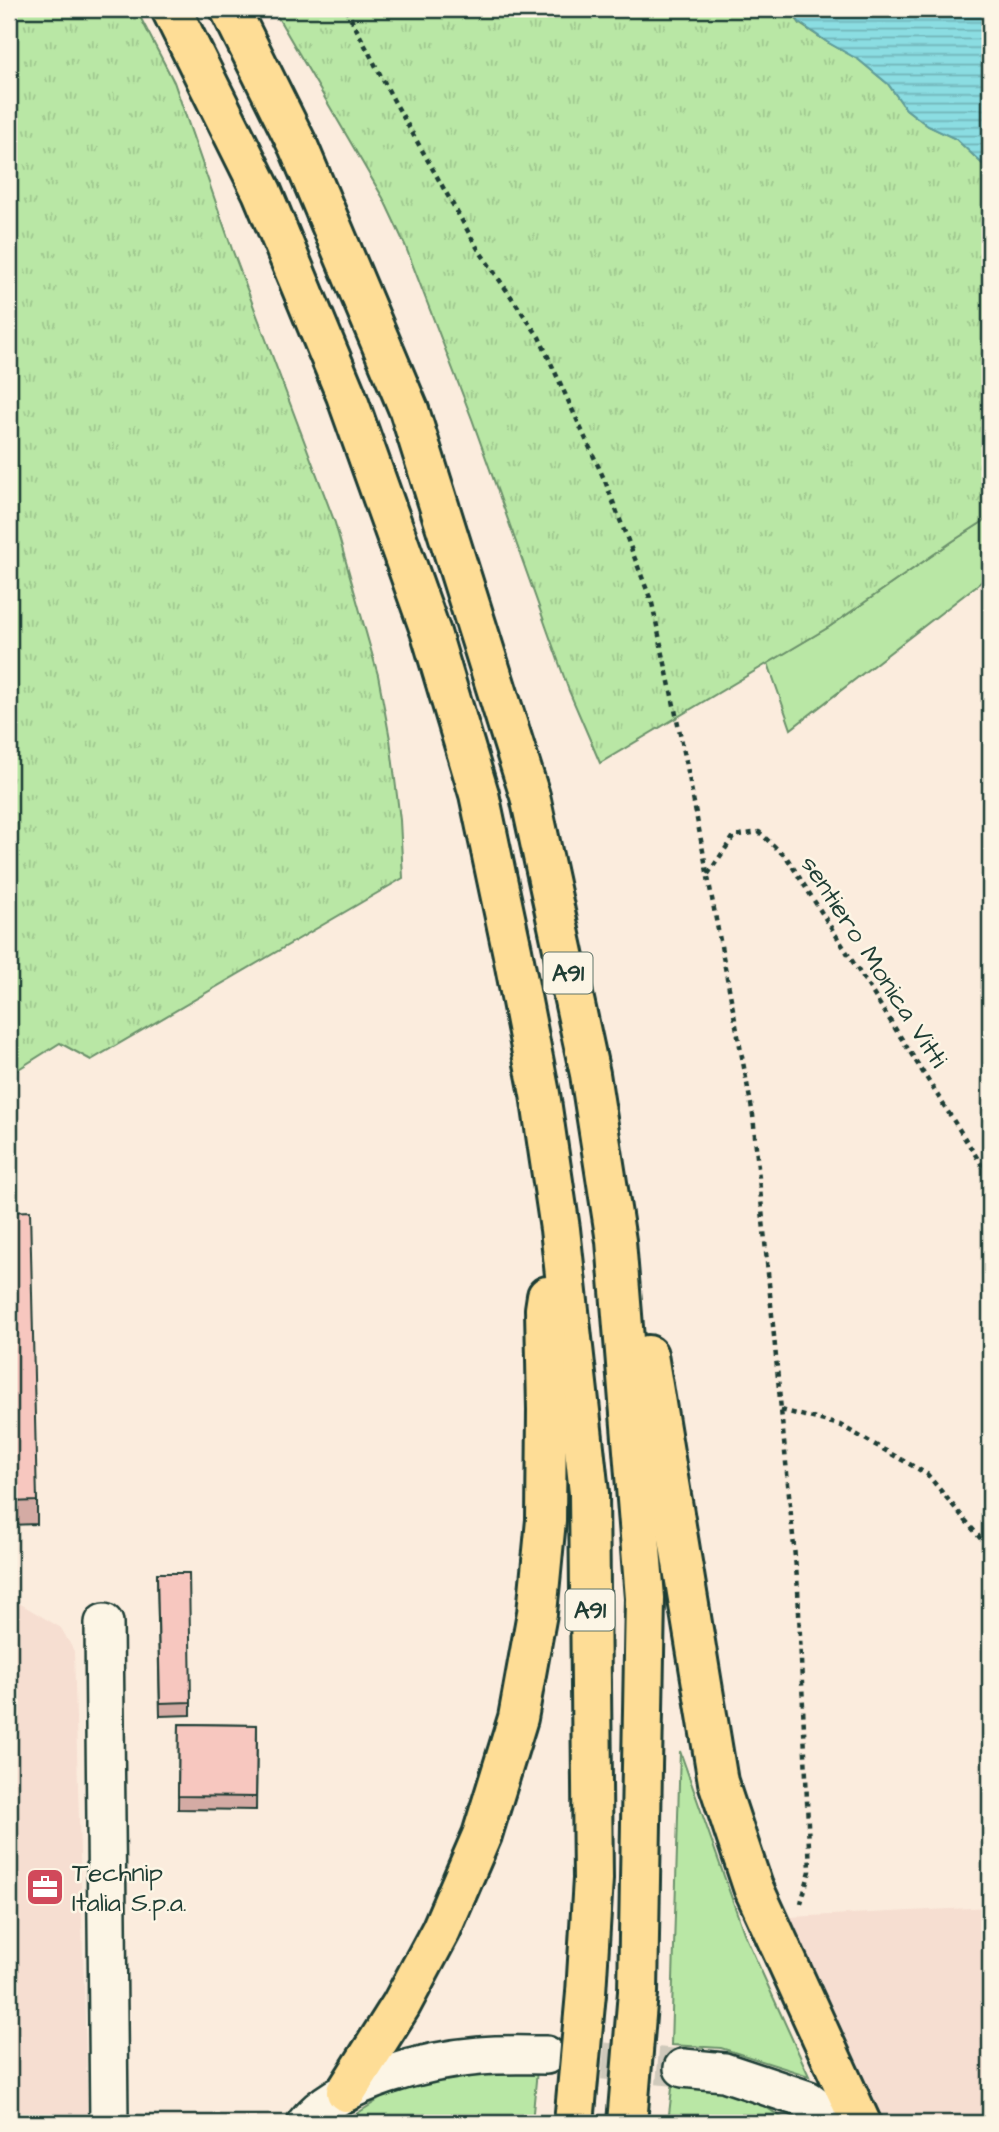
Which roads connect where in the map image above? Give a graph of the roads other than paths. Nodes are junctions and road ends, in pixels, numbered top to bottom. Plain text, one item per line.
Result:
1 (171, 9) edge
2 (230, 9) edge
3 (560, 1229) junction
4 (616, 1241) junction
5 (104, 1623) dead end
6 (546, 2055) tunnel mouth
7 (683, 2068) tunnel mouth
8 (346, 2092) junction
9 (304, 2120) edge
10 (109, 2123) edge
11 (574, 2123) edge
12 (627, 2123) edge
13 (839, 2123) edge
14 (861, 2123) edge

1 - 3 highway, A91
2 - 4 highway, A91
3 - 8 highway
3 - 11 highway, A91, bridge
4 - 12 highway, A91, bridge
4 - 14 highway
5 - 10 street
6 - 8 street
7 - 13 street
8 - 9 street

